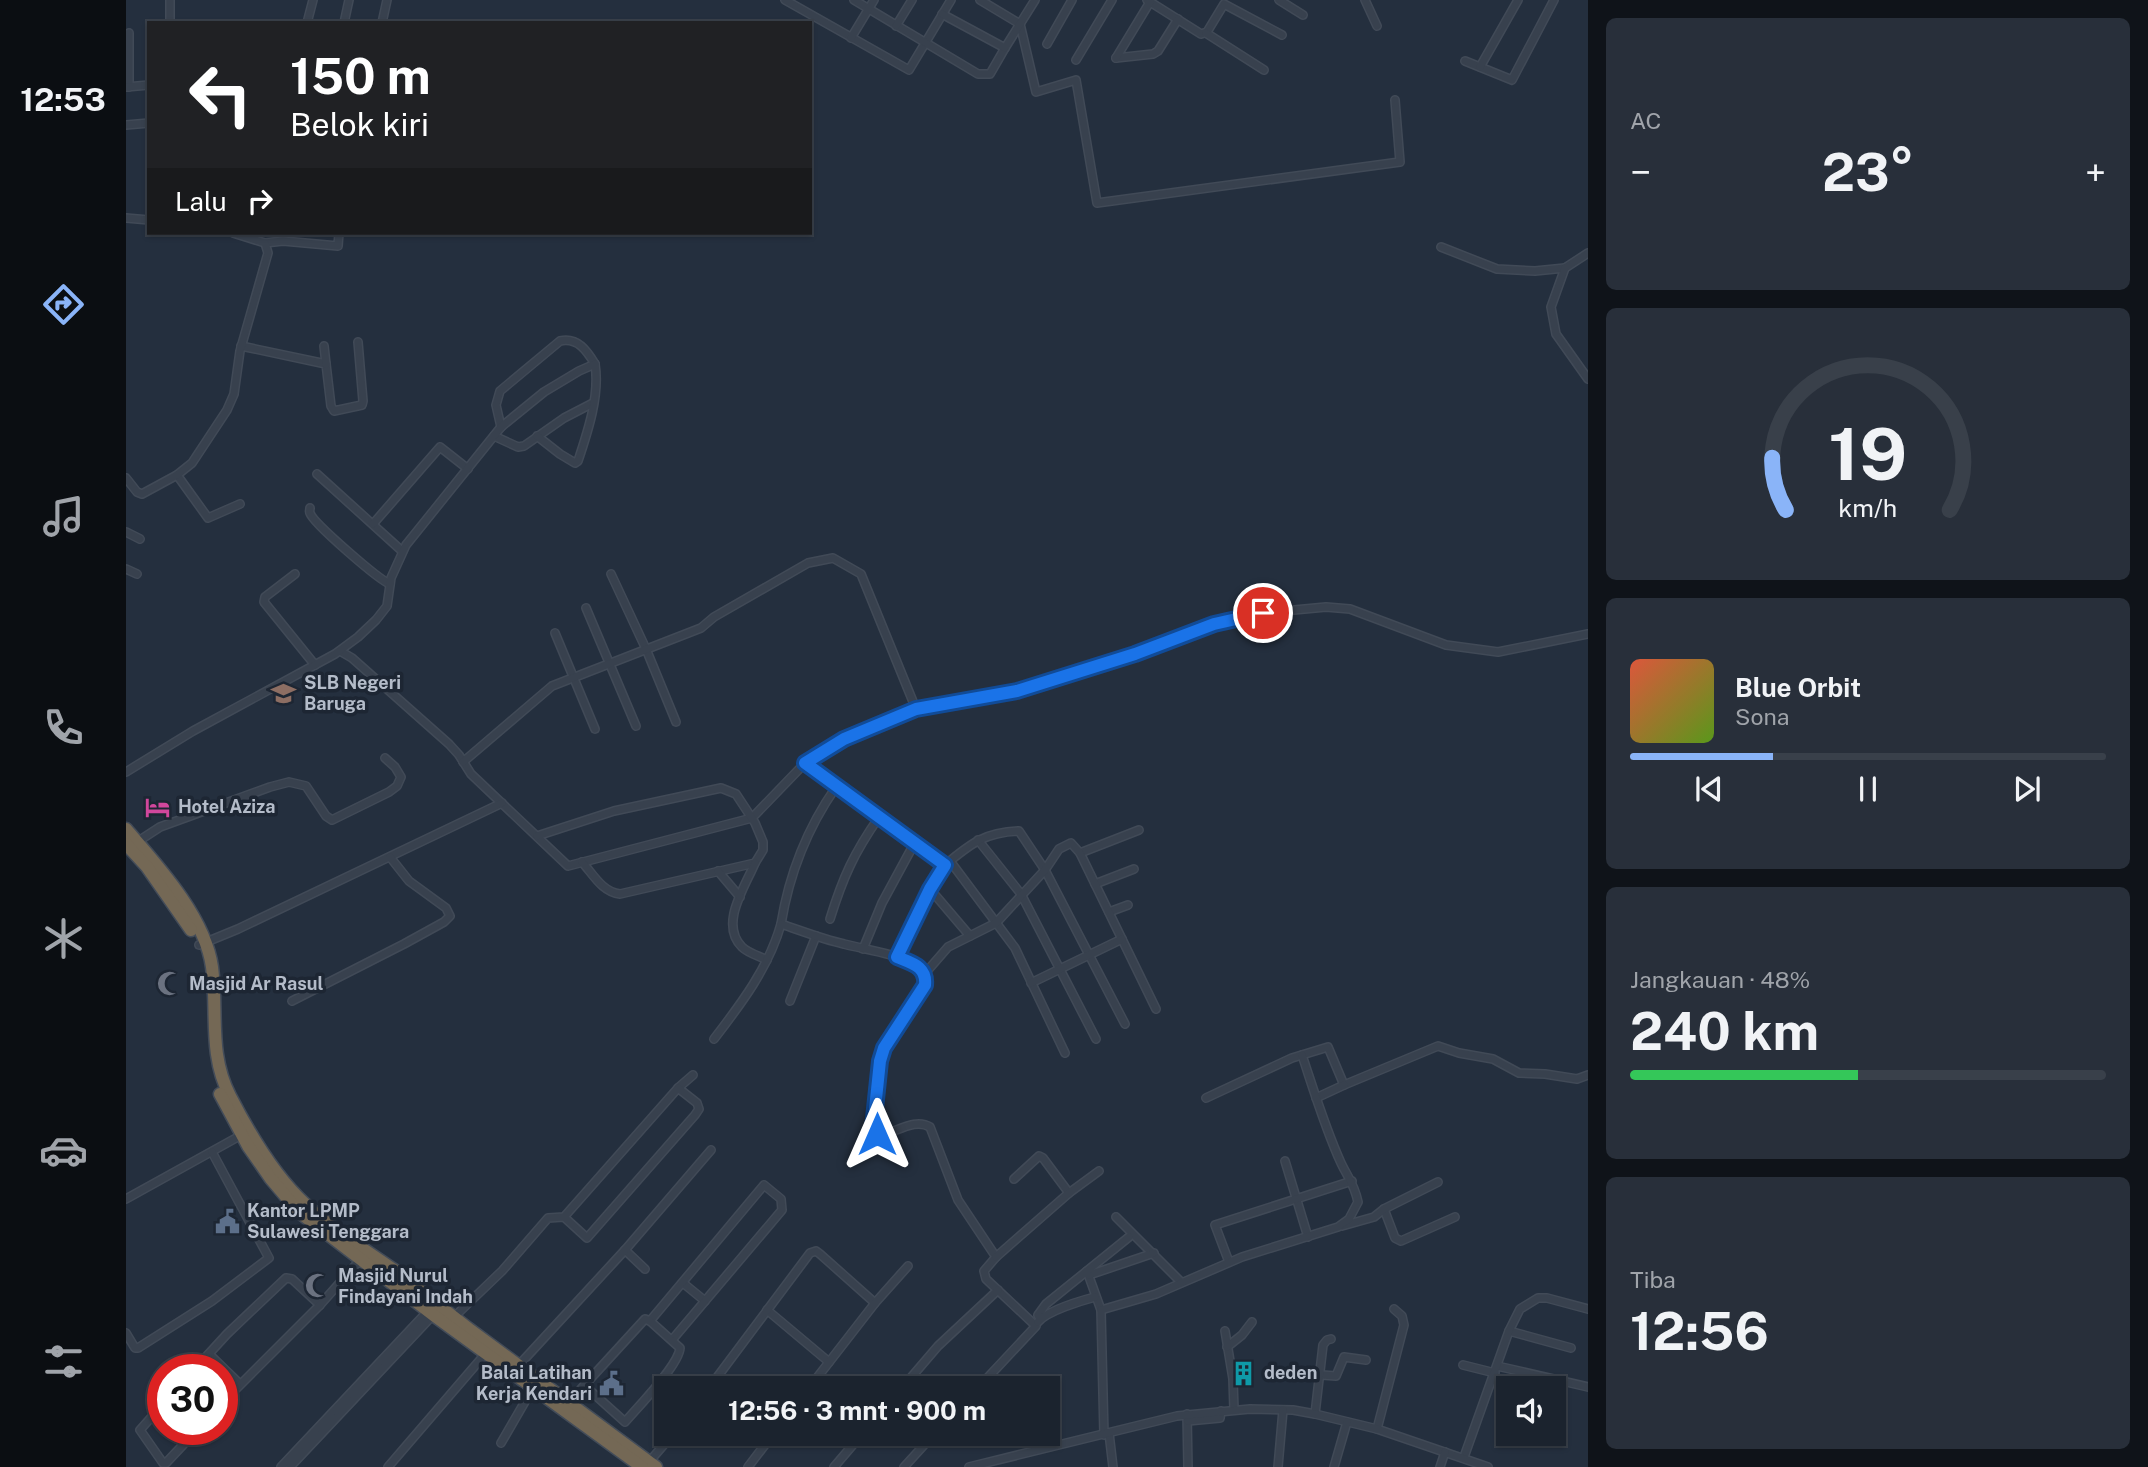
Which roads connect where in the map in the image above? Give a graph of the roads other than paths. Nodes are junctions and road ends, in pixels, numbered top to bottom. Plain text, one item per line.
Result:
1 (170, 0) edge
2 (313, 0) edge
3 (349, 0) edge
4 (387, 0) edge
5 (785, 0) edge
6 (854, 0) edge
7 (874, 0) edge
8 (912, 0) edge
9 (951, 0) edge
10 (980, 0) edge
11 (1035, 0) edge
12 (1072, 0) edge
13 (1112, 0) edge
14 (1279, 0) edge
15 (1365, 0) edge
16 (1518, 0) edge
17 (1554, 0) edge
18 (1148, 1) edge
19 (1223, 1) edge
20 (869, 9) junction
21 (943, 14) junction
22 (1303, 15) dead end
23 (1178, 19) junction
24 (170, 21) edge
25 (308, 21) edge
26 (344, 21) edge
27 (382, 21) edge
28 (1020, 24) junction
29 (896, 26) junction
30 (1377, 26) dead end
31 (129, 33) dead end
32 (1206, 33) junction
33 (1282, 35) dead end
34 (851, 38) junction
35 (925, 43) junction
36 (1046, 44) dead end
37 (1005, 48) junction
38 (1076, 60) dead end
39 (1465, 61) dead end
40 (1480, 66) junction
41 (1264, 70) dead end
42 (147, 85) edge
43 (127, 87) edge
44 (1395, 100) dead end
45 (147, 123) edge
46 (126, 125) edge
47 (126, 218) edge
48 (147, 220) edge
49 (239, 235) edge
50 (339, 235) edge
51 (283, 237) edge
52 (265, 243) junction
53 (1441, 247) dead end
54 (1588, 253) edge
55 (1565, 268) junction
56 (358, 342) dead end
57 (241, 346) junction
58 (324, 346) dead end
59 (326, 364) junction
60 (595, 364) junction
61 (1588, 379) edge
62 (593, 403) junction
63 (501, 427) junction
64 (494, 436) junction
65 (537, 436) junction
66 (468, 469) junction
67 (317, 474) dead end
68 (177, 475) junction
69 (126, 478) edge
70 (240, 504) dead end
71 (310, 508) dead end
72 (373, 524) junction
73 (126, 532) edge
74 (139, 539) dead end
75 (402, 551) junction
76 (126, 569) edge
77 (137, 574) dead end
78 (295, 574) dead end
79 (611, 574) dead end
80 (390, 584) junction
81 (586, 608) dead end
82 (555, 633) dead end
83 (1588, 634) edge
84 (646, 649) junction
85 (340, 651) junction
86 (610, 663) junction
87 (315, 665) junction
88 (574, 677) junction
89 (916, 709) junction
90 (676, 723) dead end
91 (636, 726) dead end
92 (595, 729) dead end
93 (385, 758) dead end
94 (463, 762) junction
95 (805, 763) junction
96 (126, 772) edge
97 (836, 787) junction
98 (502, 803) junction
99 (879, 817) junction
100 (752, 818) junction
101 (126, 830) edge
102 (1139, 830) dead end
103 (537, 836) junction
104 (978, 840) junction
105 (131, 843) edge
106 (914, 844) junction
107 (1080, 853) junction
108 (390, 857) junction
109 (582, 862) junction
110 (755, 863) junction
111 (948, 863) junction
112 (1134, 869) dead end
113 (1045, 870) junction
114 (719, 871) junction
115 (1096, 884) junction
116 (930, 889) junction
117 (1021, 894) junction
118 (740, 897) junction
119 (1128, 905) dead end
120 (1109, 912) junction
121 (830, 919) dead end
122 (996, 923) junction
123 (781, 924) junction
124 (816, 936) junction
125 (970, 936) junction
126 (1122, 939) junction
127 (203, 944) junction
128 (863, 948) junction
129 (1090, 954) junction
130 (897, 957) junction
131 (766, 960) junction
132 (1061, 968) junction
133 (925, 978) junction
134 (1031, 983) junction
135 (292, 1001) dead end
136 (790, 1001) dead end
137 (1156, 1009) dead end
138 (1125, 1024) dead end
139 (714, 1039) dead end
140 (1096, 1039) dead end
141 (1065, 1053) dead end
142 (1302, 1055) junction
143 (693, 1075) dead end
144 (1588, 1075) edge
145 (1344, 1085) junction
146 (678, 1088) junction
147 (1206, 1098) dead end
148 (1316, 1098) junction
149 (246, 1133) junction
150 (711, 1150) dead end
151 (212, 1152) junction
152 (1285, 1161) dead end
153 (1099, 1171) dead end
154 (1014, 1179) dead end
155 (1352, 1181) junction
156 (1438, 1182) dead end
157 (1069, 1193) junction
158 (126, 1199) edge
159 (1296, 1199) junction
160 (1384, 1209) junction
161 (565, 1217) junction
162 (1116, 1217) dead end
163 (1455, 1217) dead end
164 (1338, 1227) junction
165 (1129, 1237) dead end
166 (1308, 1237) junction
167 (625, 1250) junction
168 (1154, 1253) junction
169 (996, 1257) junction
170 (360, 1260) junction
171 (1229, 1262) junction
172 (908, 1266) dead end
173 (645, 1269) dead end
174 (1088, 1273) junction
175 (391, 1275) junction
176 (1181, 1282) junction
177 (683, 1283) junction
178 (998, 1290) junction
179 (1095, 1297) junction
180 (705, 1301) junction
181 (875, 1303) junction
182 (320, 1305) junction
183 (1394, 1309) dead end
184 (1588, 1309) edge
185 (768, 1310) junction
186 (1101, 1310) junction
187 (431, 1313) junction
188 (454, 1317) junction
189 (650, 1321) junction
190 (1038, 1322) junction
191 (1252, 1322) dead end
192 (1225, 1331) dead end
193 (1509, 1331) junction
194 (126, 1333) edge
195 (1331, 1339) dead end
196 (672, 1340) junction
197 (1227, 1347) junction
198 (1570, 1348) dead end
199 (486, 1353) junction
200 (209, 1354) edge
201 (1366, 1360) dead end
202 (829, 1362) junction
203 (1463, 1365) dead end
204 (519, 1366) junction
205 (1496, 1369) junction
206 (1322, 1375) junction
207 (718, 1376) edge
208 (818, 1376) edge
209 (912, 1376) edge
210 (989, 1376) edge
211 (240, 1384) edge
212 (536, 1384) junction
213 (584, 1385) junction
214 (1588, 1387) edge
215 (569, 1402) junction
216 (1234, 1410) junction
217 (1283, 1410) junction
218 (1315, 1414) junction
219 (1188, 1418) junction
220 (1347, 1422) junction
221 (147, 1423) edge
222 (1377, 1429) junction
223 (1107, 1434) junction
224 (147, 1439) edge
225 (501, 1443) dead end
226 (151, 1445) edge
227 (183, 1445) edge
228 (661, 1446) edge
229 (764, 1446) edge
230 (852, 1446) edge
231 (923, 1446) edge
232 (1445, 1452) junction
233 (1464, 1457) junction
234 (641, 1465) edge
235 (974, 1466) edge
236 (281, 1467) edge
237 (290, 1467) edge
238 (388, 1467) edge
239 (748, 1467) edge
240 (834, 1467) edge
241 (904, 1467) edge
242 (1114, 1467) edge
243 (1188, 1467) edge
244 (1278, 1467) edge
245 (1334, 1467) edge
246 (1440, 1467) edge
247 (1488, 1467) edge

1 - 24 street
2 - 25 street
3 - 26 street
4 - 27 street
5 - 34 street
6 - 20 street
7 - 20 street
8 - 29 street
9 - 21 street
10 - 28 street
11 - 28 street
12 - 36 street
13 - 38 street
14 - 22 street
15 - 30 street
16 - 40 street
17 - 40 street
18 - 23 street
18 - 23 street
19 - 32 street
19 - 33 street
20 - 29 street
20 - 34 street
21 - 35 street
21 - 37 street
23 - 32 street
28 - 37 street
28 - 44 street
29 - 35 street
31 - 43 street
32 - 41 street
34 - 35 street
35 - 37 street
39 - 40 street
42 - 43 street
45 - 46 street
47 - 48 street
49 - 52 street
50 - 51 street
51 - 52 street
52 - 57 street
53 - 55 street
54 - 55 street
55 - 61 street
56 - 59 street
57 - 59 street
57 - 68 street
58 - 59 street
60 - 62 street
60 - 63 street
60 - 63 street
62 - 65 street
62 - 65 street
63 - 64 street
64 - 65 street
64 - 66 street
66 - 72 street
66 - 75 street
67 - 72 street
68 - 69 street
68 - 70 street
71 - 80 street
72 - 75 street
73 - 74 street
75 - 80 street
76 - 77 street
78 - 87 street
79 - 84 street
80 - 85 street
81 - 86 street
82 - 88 street
83 - 89 street
84 - 86 street
84 - 89 street
84 - 90 street
85 - 87 street
85 - 94 street
86 - 88 street
86 - 91 street
87 - 96 street
88 - 92 street
88 - 94 street
89 - 95 street
93 - 105 street
94 - 98 street
95 - 97 street
95 - 100 street
97 - 99 street
97 - 123 street
98 - 103 street
98 - 108 street
99 - 106 street
99 - 121 street
100 - 103 street
100 - 109 street
100 - 110 street
101 - 105 highway
102 - 107 street
103 - 109 street
104 - 111 street
104 - 113 street
104 - 117 street
105 - 127 highway
106 - 111 street
106 - 128 street
107 - 113 street
107 - 115 street
108 - 127 street
108 - 135 street
109 - 114 street
110 - 114 street
110 - 118 street
111 - 116 street
111 - 122 street
112 - 115 street
113 - 117 street
113 - 129 street
114 - 118 street
115 - 120 street
116 - 125 street
116 - 130 street
117 - 122 street
117 - 132 street
118 - 131 street
119 - 120 street
120 - 126 street
122 - 125 street
122 - 134 street
123 - 124 street
123 - 131 street
124 - 128 street
124 - 136 street
125 - 133 street
126 - 129 street
126 - 137 street
127 - 149 highway
128 - 130 street
129 - 132 street
129 - 138 street
130 - 133 street
131 - 139 street
132 - 134 street
132 - 140 street
133 - 169 street
134 - 141 street
142 - 145 street
142 - 147 street
142 - 148 street
143 - 146 street
144 - 145 street
145 - 148 street
146 - 161 street
146 - 161 street
148 - 155 street
149 - 151 street
149 - 170 highway
149 - 175 highway
150 - 167 street
151 - 158 street
151 - 194 street
152 - 159 street
153 - 157 street
154 - 157 street
155 - 159 street
155 - 164 street
156 - 160 street
157 - 169 street
159 - 166 street
159 - 171 street
160 - 163 street
160 - 164 street
161 - 188 street
162 - 168 street
164 - 166 street
165 - 174 street
166 - 171 street
167 - 173 street
167 - 204 street
168 - 174 street
168 - 176 street
169 - 178 street
170 - 175 highway
170 - 182 street
171 - 176 street
172 - 181 street
174 - 179 street
174 - 190 street
175 - 187 highway
175 - 188 highway
176 - 186 street
177 - 180 street
177 - 180 street
177 - 189 street
178 - 190 street
178 - 209 street
179 - 186 street
179 - 190 street
180 - 196 street
181 - 185 street
181 - 202 street
182 - 200 street
182 - 211 street
183 - 222 street
184 - 193 street
185 - 202 street
185 - 207 street
186 - 223 street
187 - 199 highway
187 - 236 street
187 - 237 street
188 - 204 highway
189 - 196 street
189 - 213 street
190 - 210 street
191 - 197 street
192 - 197 street
193 - 198 street
193 - 205 street
195 - 206 street
196 - 213 street
197 - 216 street
199 - 212 highway
199 - 238 street
201 - 206 street
202 - 208 street
203 - 205 street
204 - 212 highway
205 - 214 street
205 - 233 street
206 - 218 street
212 - 215 highway
212 - 225 street
212 - 234 highway
213 - 215 street
215 - 234 highway
216 - 217 street
216 - 219 street
217 - 218 street
217 - 244 street
218 - 220 street
219 - 223 street
219 - 243 street
220 - 222 street
220 - 245 street
221 - 224 street
222 - 232 street
223 - 235 street
223 - 242 street
226 - 227 street
228 - 234 street
229 - 239 street
230 - 240 street
231 - 241 street
232 - 233 street
232 - 246 street
233 - 247 street

